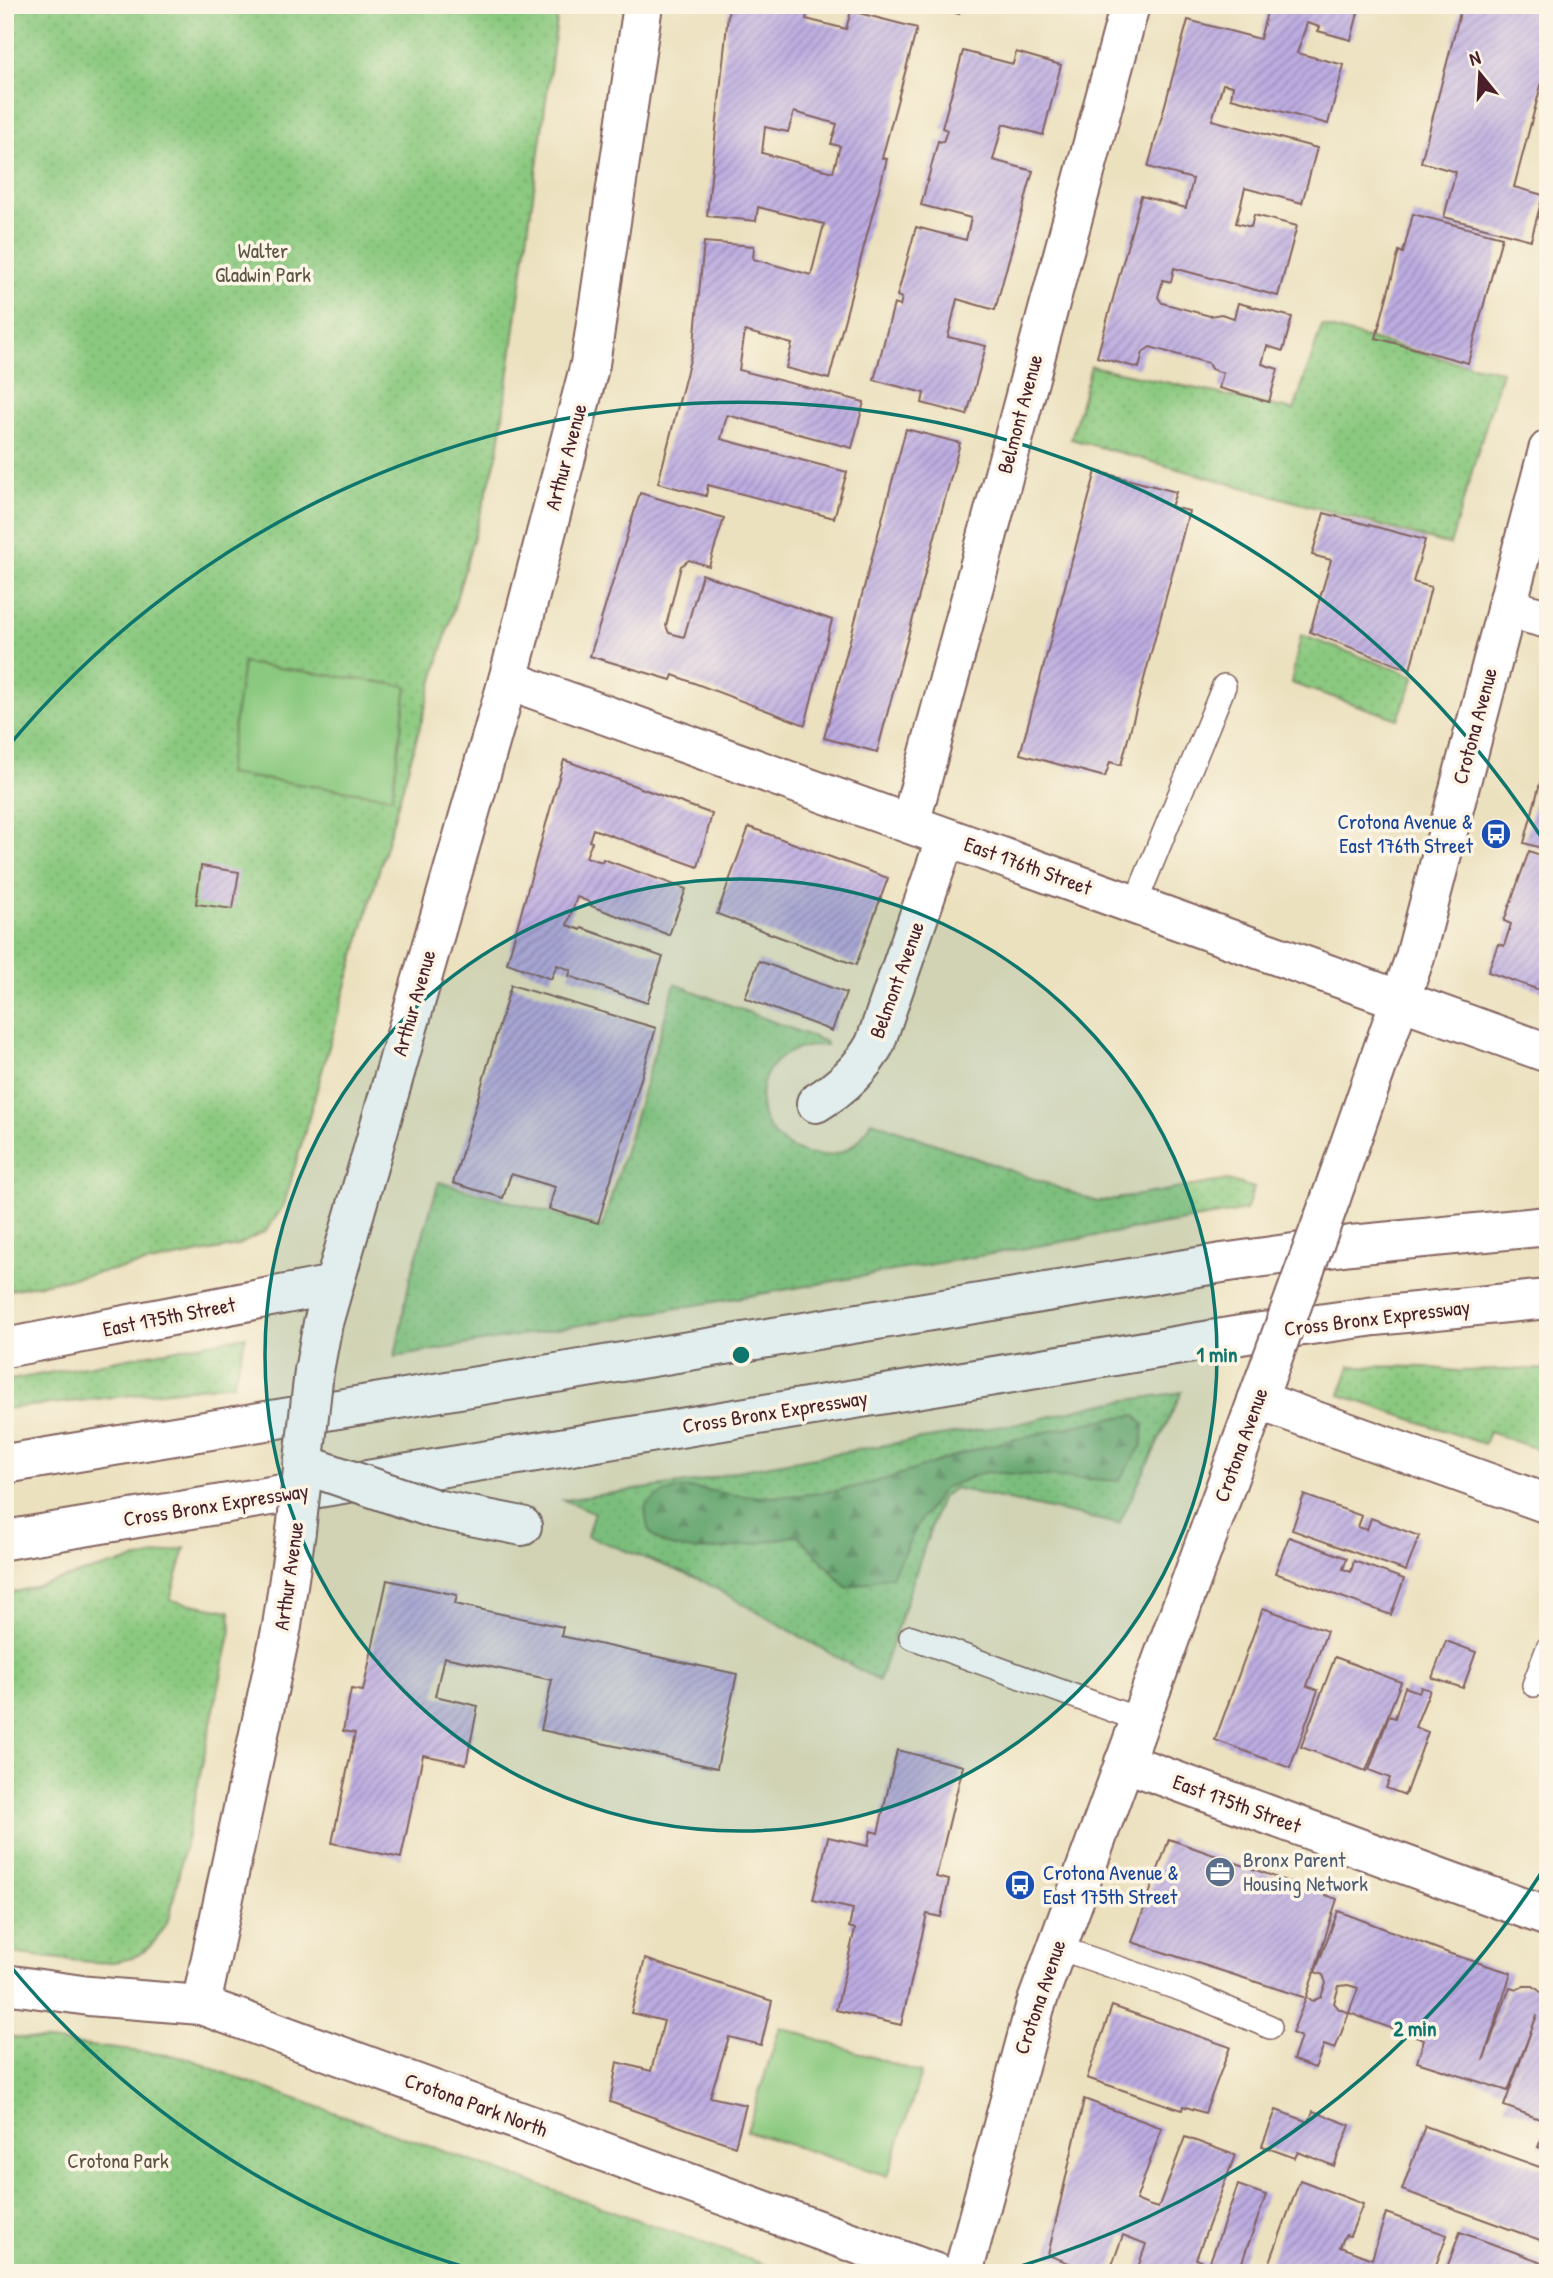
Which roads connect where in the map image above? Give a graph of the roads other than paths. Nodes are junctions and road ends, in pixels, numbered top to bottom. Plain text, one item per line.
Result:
1 (643, 5) edge
2 (1130, 5) edge
3 (1548, 450) edge
4 (1506, 608) junction
5 (1548, 619) edge
6 (508, 681) junction
7 (1224, 686) dead end
8 (910, 824) junction
9 (947, 837) junction
10 (1135, 904) junction
11 (1401, 999) junction
12 (1548, 1053) edge
13 (816, 1103) dead end
14 (1548, 1226) edge
15 (333, 1285) junction
16 (1548, 1300) edge
17 (5, 1348) edge
18 (1261, 1389) junction
19 (204, 1432) junction
20 (5, 1441) edge
21 (5, 1464) edge
22 (303, 1464) junction
23 (1548, 1504) edge
24 (185, 1510) junction
25 (522, 1525) dead end
26 (5, 1540) edge
27 (5, 1558) edge
28 (911, 1637) dead end
29 (1548, 1648) edge
30 (1534, 1685) dead end
31 (1140, 1720) junction
32 (1124, 1762) junction
33 (1548, 1917) edge
34 (1056, 1947) junction
35 (5, 1983) edge
36 (201, 2005) junction
37 (1270, 2027) dead end
38 (936, 2273) edge
39 (963, 2273) edge

1 - 6 main road, Arthur Avenue
2 - 8 main road, Belmont Avenue
3 - 4 main road, Crotona Avenue
4 - 5 main road
4 - 11 main road, Crotona Avenue
6 - 8 main road, East 176th Street
6 - 15 main road, Arthur Avenue
7 - 10 lane
8 - 9 main road, East 176th Street
9 - 10 main road, East 176th Street
9 - 13 main road, Belmont Avenue
10 - 11 main road, East 176th Street
11 - 12 main road, East 176th Street
11 - 18 main road, Crotona Avenue, bridge
14 - 19 main road
15 - 17 main road, East 175th Street
15 - 22 main road, Arthur Avenue, bridge
16 - 24 main road, Cross Bronx Expressway
18 - 23 main road
18 - 31 main road, Crotona Avenue
19 - 20 main road
19 - 21 main road
22 - 25 main road, bridge
22 - 36 main road, Arthur Avenue, bridge
24 - 26 main road, Cross Bronx Expressway
24 - 27 main road
28 - 31 lane
29 - 30 lane
31 - 32 main road, Crotona Avenue
32 - 33 main road, East 175th Street
32 - 34 main road, Crotona Avenue
34 - 37 lane
34 - 39 main road, Crotona Avenue
35 - 36 main road, Crotona Park North
36 - 38 main road, Crotona Park North

